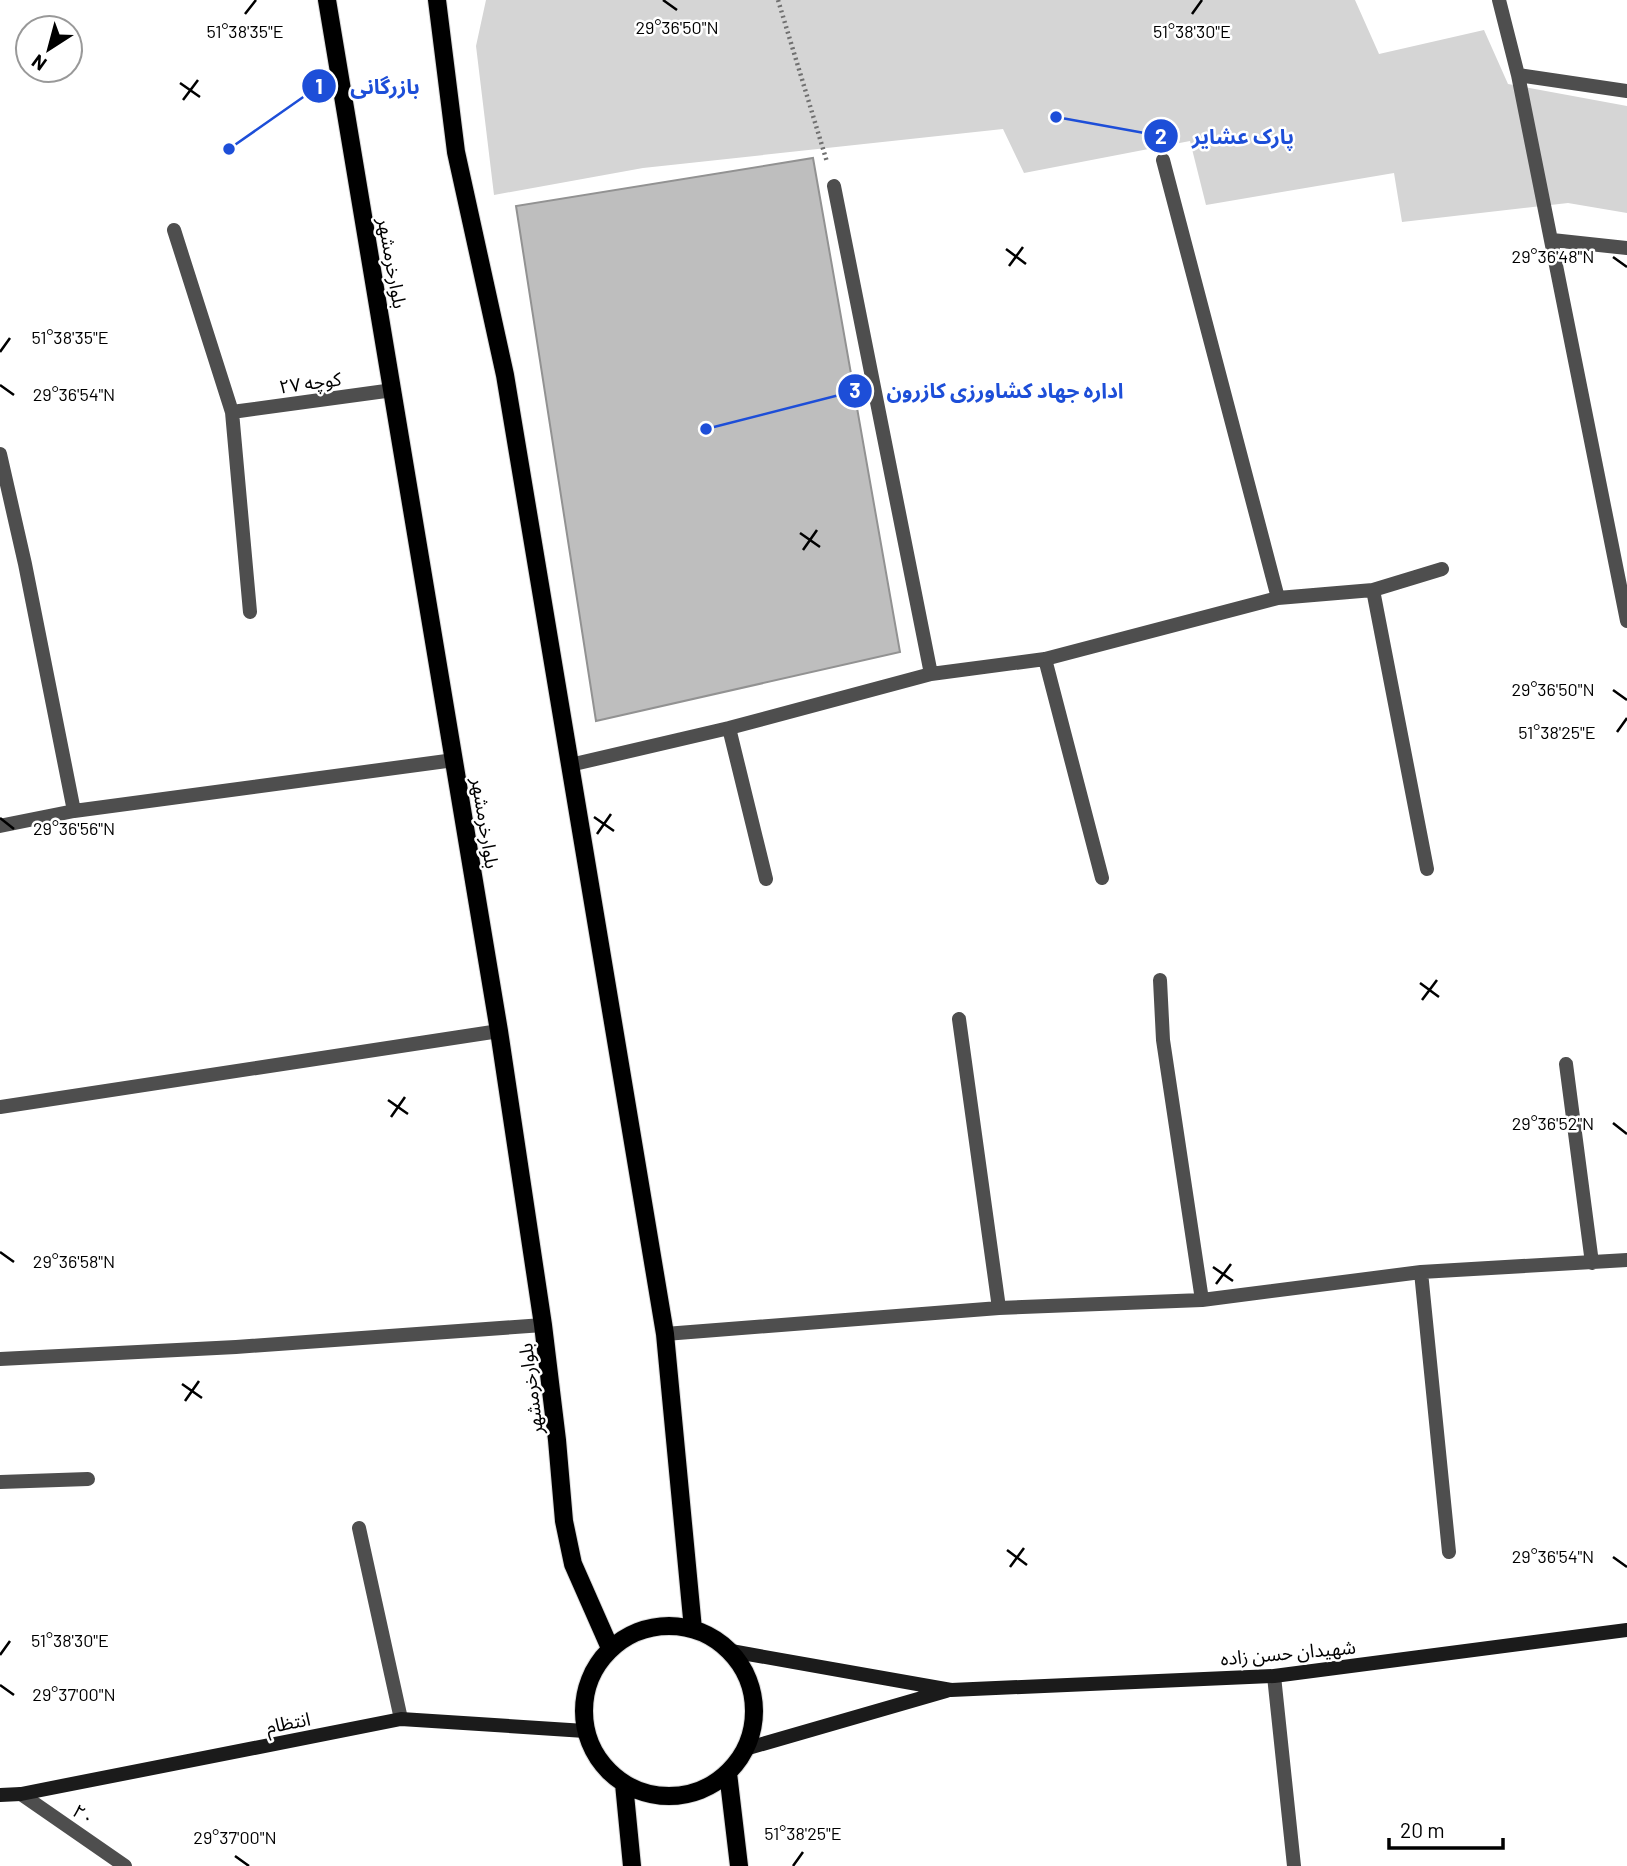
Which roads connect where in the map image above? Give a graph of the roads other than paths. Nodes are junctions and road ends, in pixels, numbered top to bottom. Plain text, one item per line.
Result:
1 (327, 0) edge
2 (437, 0) edge
3 (1499, 0) edge
4 (1518, 75) junction
5 (1627, 92) edge
6 (1163, 160) dead end
7 (834, 186) road end
8 (174, 230) dead end
9 (1552, 240) junction
10 (1627, 248) edge
11 (393, 390) junction
12 (232, 412) junction
13 (0, 454) edge
14 (1442, 569) dead end
15 (1373, 590) junction
16 (1278, 598) junction
17 (250, 612) dead end
18 (1627, 621) edge
19 (1045, 659) junction
20 (931, 674) junction
21 (729, 728) junction
22 (454, 760) junction
23 (570, 765) junction
24 (74, 811) junction
25 (0, 826) edge
26 (1427, 869) dead end
27 (1102, 878) dead end
28 (766, 879) dead end
29 (1160, 979) dead end
30 (959, 1019) dead end
31 (499, 1031) junction
32 (1566, 1064) dead end
33 (0, 1107) edge
34 (1627, 1260) edge
35 (1592, 1263) junction
36 (1421, 1272) junction
37 (1202, 1300) junction
38 (999, 1308) junction
39 (543, 1325) junction
40 (665, 1334) junction
41 (0, 1359) edge
42 (88, 1479) dead end
43 (0, 1482) edge
44 (359, 1528) dead end
45 (1449, 1552) dead end
46 (693, 1629) junction
47 (1627, 1630) edge
48 (610, 1648) junction
49 (731, 1651) junction
50 (1274, 1676) junction
51 (951, 1690) junction
52 (401, 1719) junction
53 (585, 1731) junction
54 (745, 1749) junction
55 (728, 1773) junction
56 (624, 1784) junction
57 (21, 1794) junction
58 (0, 1795) edge
59 (125, 1866) edge
60 (632, 1866) edge
61 (739, 1866) edge
62 (1294, 1866) edge

1 - 11 main road, بلوارخرمشهر
2 - 23 main road
3 - 4 street
4 - 5 street
4 - 9 street
6 - 16 street
7 - 20 street
8 - 12 street
9 - 10 street
9 - 18 street
11 - 12 street, کوچه ۲۷
11 - 22 main road, بلوارخرمشهر
12 - 17 street
13 - 24 street
14 - 15 street
15 - 16 street
15 - 26 street
16 - 19 street
19 - 20 street
19 - 27 street
20 - 21 street
21 - 23 street
21 - 28 street
22 - 24 street
22 - 31 main road, بلوارخرمشهر
23 - 40 main road
24 - 25 street
29 - 37 street
30 - 38 street
31 - 33 street
31 - 39 main road, بلوارخرمشهر
32 - 35 street
34 - 35 street
35 - 36 street
36 - 37 street
36 - 45 street
37 - 38 street
38 - 40 street
39 - 41 street
39 - 48 main road, بلوارخرمشهر
40 - 46 main road
42 - 43 street
44 - 52 street
46 - 48 main road
46 - 49 main road
47 - 50 street, شهیدان حسن زاده
48 - 53 main road
49 - 51 street, شهیدان حسن زاده
49 - 54 main road
50 - 51 street, شهیدان حسن زاده
50 - 62 street
51 - 54 street, شهیدان حسن زاده
52 - 53 street, انتظام
52 - 57 street, انتظام
53 - 56 main road
54 - 55 main road
55 - 56 main road
55 - 61 main road
56 - 60 main road
57 - 58 street, انتظام
57 - 59 street, ۲۰

